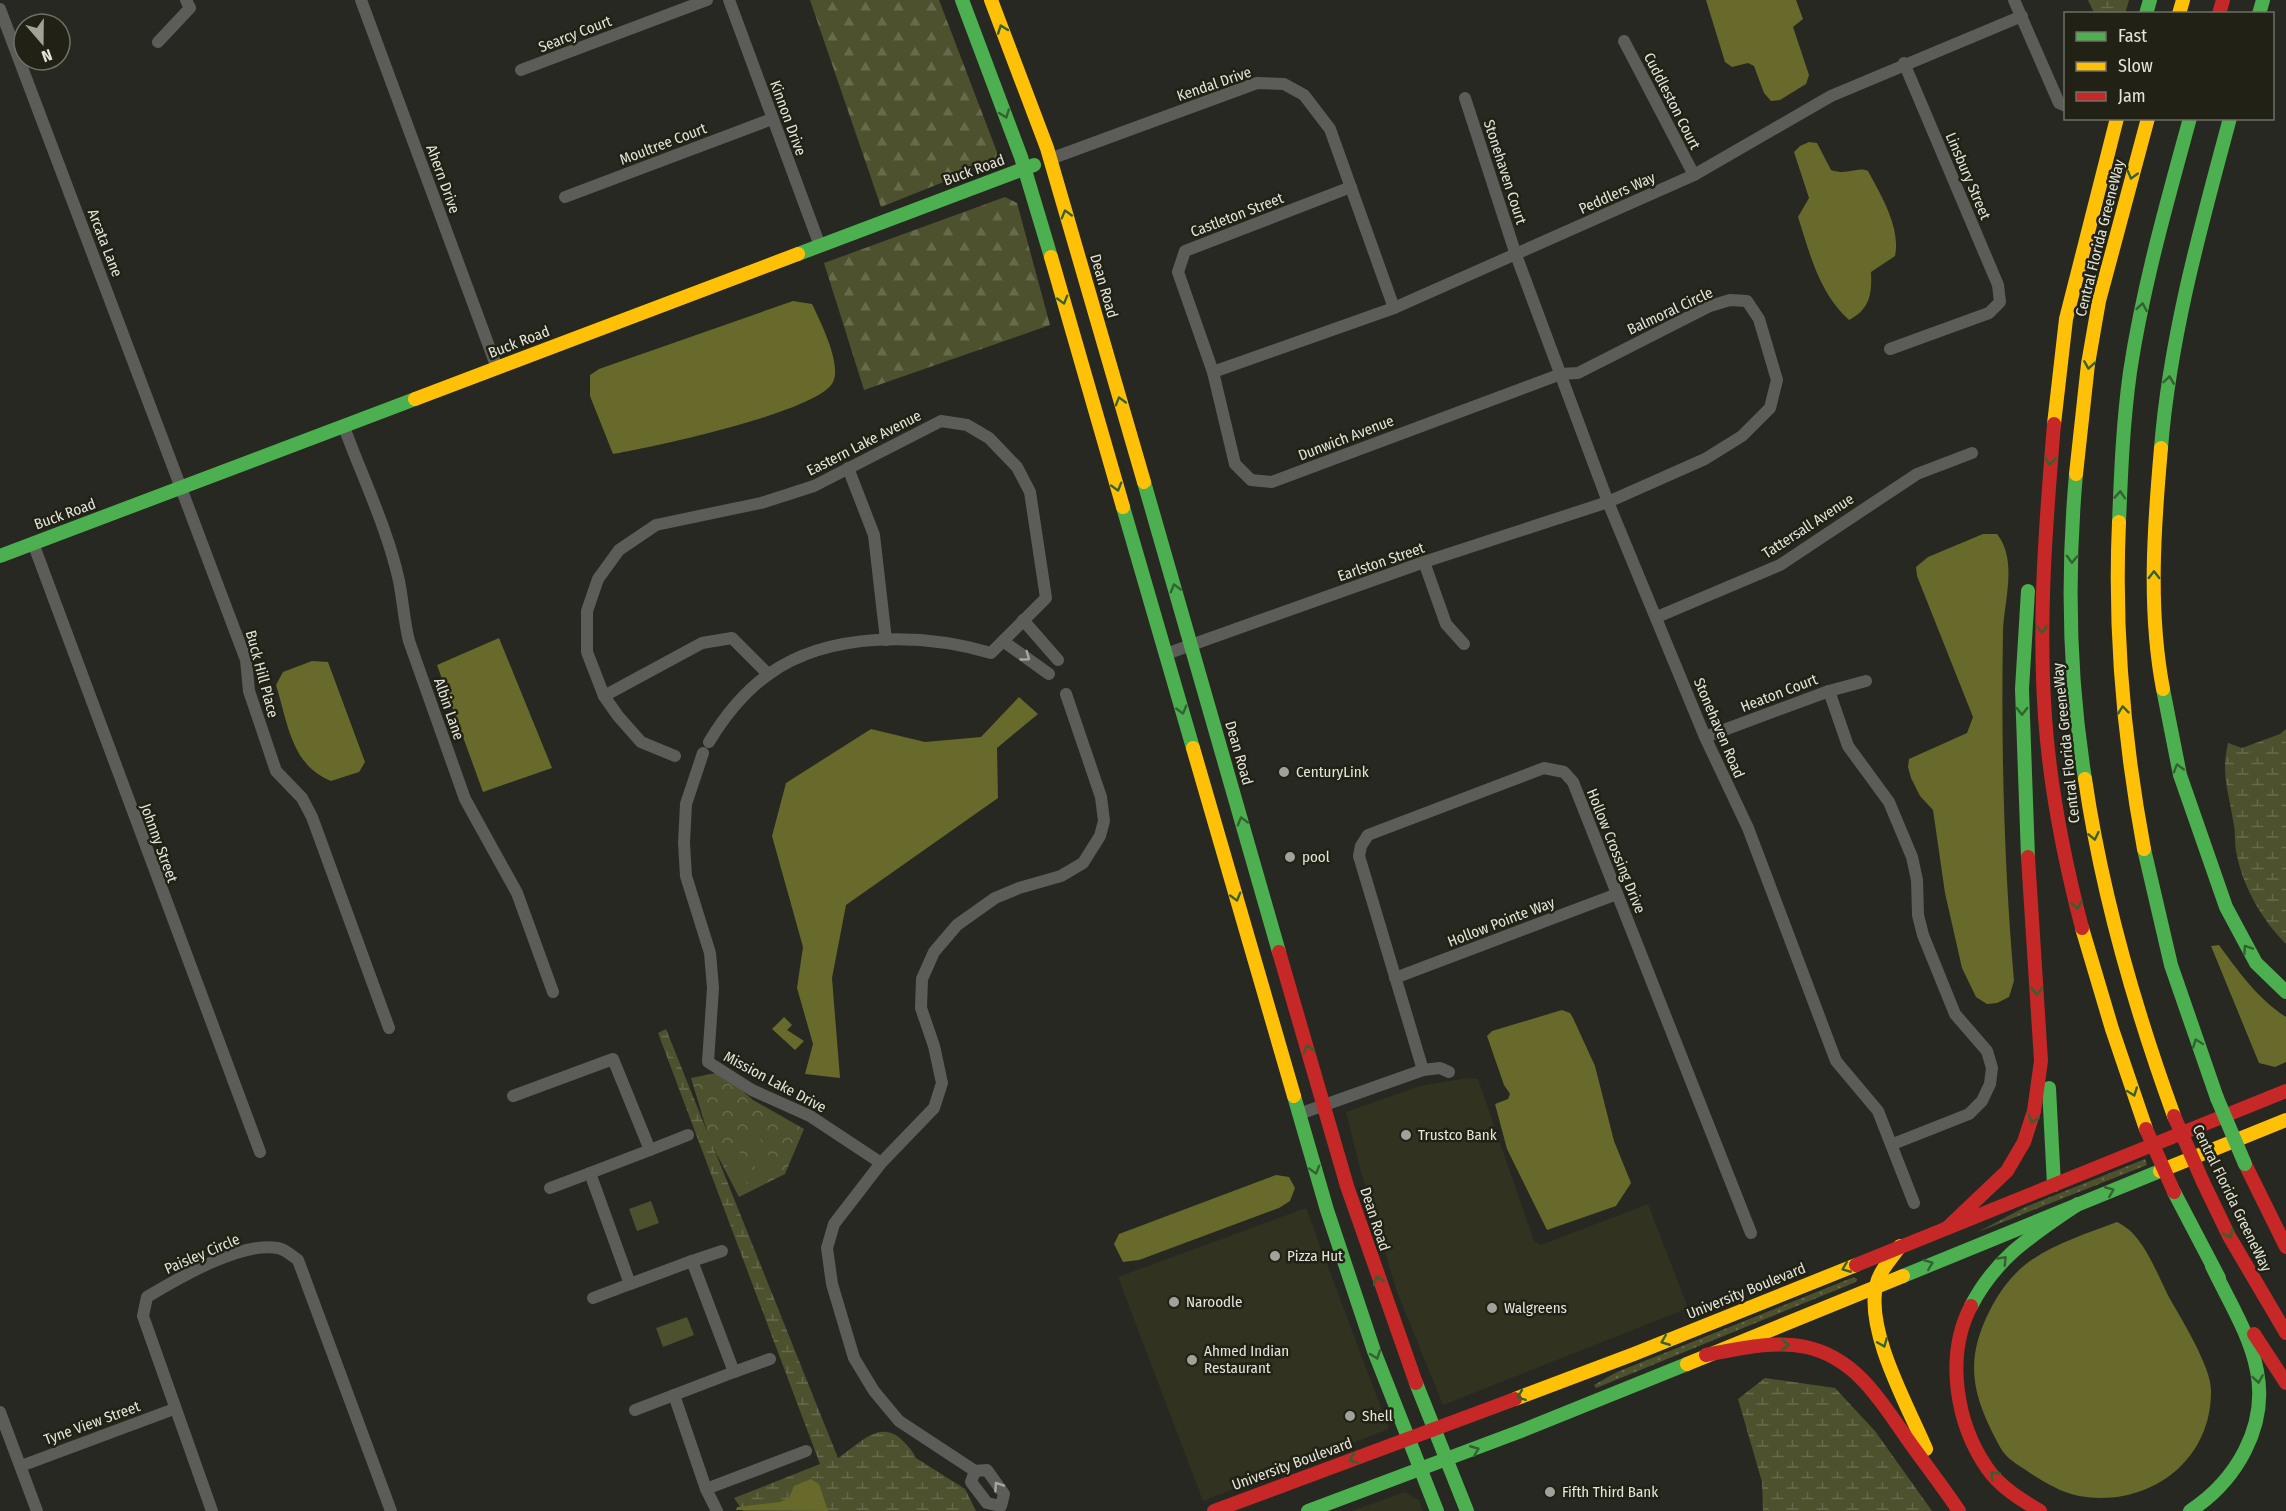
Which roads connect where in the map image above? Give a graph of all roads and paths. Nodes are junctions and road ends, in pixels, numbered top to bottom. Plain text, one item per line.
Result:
1 (186, 0) edge
2 (362, 0) edge
3 (707, 0) edge
4 (729, 0) edge
5 (962, 0) edge
6 (991, 0) edge
7 (2014, 0) edge
8 (0, 9) edge
9 (2022, 16) junction
10 (1624, 41) dead end
11 (158, 42) dead end
12 (1904, 63) junction
13 (521, 70) dead end
14 (1465, 98) dead end
15 (2064, 105) edge
16 (772, 119) junction
17 (2116, 120) edge
18 (2147, 120) edge
19 (2189, 120) edge
20 (2229, 120) edge
21 (1050, 159) junction
22 (1024, 169) junction
23 (1694, 175) junction
24 (1352, 187) junction
25 (565, 197) dead end
26 (820, 246) junction
27 (1516, 255) junction
28 (1394, 308) junction
29 (1890, 349) dead end
30 (497, 368) junction
31 (1213, 372) junction
32 (1561, 374) junction
33 (344, 426) junction
34 (1972, 453) dead end
35 (848, 468) junction
36 (182, 488) junction
37 (1608, 502) junction
38 (2043, 529) junction
39 (33, 543) junction
40 (0, 556) edge
41 (1424, 562) junction
42 (1657, 617) junction
43 (1023, 620) junction
44 (886, 640) junction
45 (1003, 641) junction
46 (1191, 644) junction
47 (1464, 644) dead end
48 (1166, 654) junction
49 (1058, 660) dead end
50 (768, 674) junction
51 (1048, 674) dead end
52 (1866, 681) dead end
53 (1829, 690) junction
54 (1066, 694) dead end
55 (604, 696) junction
56 (1705, 737) junction
57 (706, 748) joint
58 (675, 756) dead end
59 (1617, 894) junction
60 (1395, 978) junction
61 (553, 992) dead end
62 (2286, 992) edge
63 (389, 1028) dead end
64 (2041, 1061) junction
65 (1423, 1070) junction
66 (1449, 1072) dead end
67 (2286, 1091) edge
68 (513, 1096) dead end
69 (1324, 1105) junction
70 (1299, 1114) junction
71 (2286, 1120) edge
72 (688, 1135) dead end
73 (1893, 1144) junction
74 (650, 1150) junction
75 (260, 1152) dead end
76 (881, 1163) junction
77 (590, 1173) junction
78 (2054, 1185) junction
79 (550, 1188) dead end
80 (1914, 1203) dead end
81 (2078, 1204) junction
82 (1948, 1227) junction
83 (1751, 1233) dead end
84 (1900, 1246) junction
85 (2286, 1247) edge
86 (722, 1251) dead end
87 (692, 1261) junction
88 (2212, 1266) junction
89 (630, 1284) junction
90 (1875, 1286) junction
91 (593, 1298) dead end
92 (2286, 1333) edge
93 (1706, 1355) junction
94 (770, 1359) dead end
95 (734, 1372) junction
96 (2286, 1383) edge
97 (675, 1395) junction
98 (174, 1409) junction
99 (635, 1410) dead end
100 (0, 1412) edge
101 (1434, 1429) junction
102 (1408, 1439) junction
103 (806, 1451) dead end
104 (1446, 1460) junction
105 (21, 1466) junction
106 (1420, 1470) junction
107 (975, 1471) junction
108 (1938, 1481) junction
109 (706, 1489) junction
110 (1002, 1509) edge
111 (37, 1511) edge
112 (212, 1511) edge
113 (391, 1511) edge
114 (717, 1511) edge
115 (1214, 1511) edge
116 (1308, 1511) edge
117 (1437, 1511) edge
118 (1467, 1511) edge
119 (1959, 1511) edge
120 (2040, 1511) edge
121 (2190, 1511) edge

1 - 11 street
2 - 30 street, Ahern Drive
3 - 13 street, Searcy Court
4 - 16 street, Kinnon Drive
5 -> 22 main road
21 -> 6 main road, Dean Road
7 - 9 street
8 - 36 street, Arcata Lane
9 - 12 street, Peddlers Way
9 - 15 street
10 - 23 street, Cuddleston Court
12 - 23 street, Peddlers Way
12 - 29 street, Linsbury Street
14 - 27 street, Stonehaven Court
16 - 25 street, Moultree Court
16 - 26 street, Kinnon Drive
17 -> 38 main road
18 -> 92 main road, Central Florida GreeneWay, bridge
85 -> 19 main road, Central Florida GreeneWay, bridge
62 -> 20 main road
21 - 22 main road, Buck Road
21 - 24 street, Kendal Drive
46 -> 21 main road, Dean Road
22 - 26 main road, Buck Road
22 -> 48 main road
23 - 27 street, Peddlers Way
24 - 28 street, Kendal Drive
24 - 31 street, Castleton Street
26 - 30 main road, Buck Road
27 - 28 street, Peddlers Way
27 - 32 street, Stonehaven Road
28 - 31 street, Peddlers Way
30 - 33 main road, Buck Road
31 - 32 street, Dunwich Avenue
32 - 37 street, Stonehaven Road
32 - 37 street, Balmoral Circle
33 - 36 main road, Buck Road
33 - 61 street, Albin Lane
34 - 42 street, Tattersall Avenue
35 - 43 street, Eastern Lake Avenue
35 - 44 street
35 - 55 street, Eastern Lake Avenue
36 - 39 main road, Buck Road
36 - 63 street, Buck Hill Place
37 - 41 street, Earlston Street
37 - 42 street, Stonehaven Road
38 -> 64 main road
38 -> 88 main road, bridge
39 - 40 main road, Buck Road
39 - 75 street, Johnny Street
41 - 46 street, Earlston Street
41 - 47 street
42 - 56 street, Stonehaven Road
43 - 45 street, Eastern Lake Avenue
43 - 49 street
44 - 45 street, Eastern Lake Avenue
44 - 50 street, Eastern Lake Avenue
45 -> 51 street
46 - 48 street, Earlston Street
69 -> 46 main road, Dean Road
48 -> 70 main road
50 - 55 street
50 - 57 street, Eastern Lake Avenue
52 - 53 street, Heaton Court
53 - 56 street, Heaton Court
53 - 73 street
54 - 76 street
55 - 58 street, Eastern Lake Avenue
56 - 73 street, Stonehaven Road
57 - 76 street, Mission Lake Drive
59 - 60 street, Hollow Pointe Way
59 - 60 street, Hollow Crossing Drive
59 - 83 street, Hollow Crossing Drive
60 - 65 street, Hollow Crossing Drive
64 - 78 main road
64 -> 82 main road
65 - 66 street
65 - 69 street
67 - 78 main road, University Boulevard
68 - 74 street
69 - 70 street
101 -> 69 main road, Dean Road
70 -> 102 main road
81 -> 71 main road
72 - 74 street
73 - 80 street, Stonehaven Road
74 - 77 street
76 - 107 street
77 - 79 street
77 - 89 street
78 - 82 main road, University Boulevard
90 -> 81 main road
120 -> 81 main road
82 - 84 main road, University Boulevard
84 - 90 main road
84 -> 101 main road, University Boulevard
86 - 87 street
87 - 89 street
87 - 95 street
88 - 96 main road
88 -> 121 main road
89 - 91 street
90 - 93 main road
90 -> 108 main road
104 -> 93 main road
93 -> 108 main road
94 - 95 street
95 - 97 street
97 - 99 street
97 - 109 street
98 - 105 street, Tyne View Street
98 - 112 street, Paisley Circle
98 - 113 street, Paisley Circle
100 - 105 street
101 - 102 main road, University Boulevard
101 - 104 main road, Dean Road
102 - 106 main road
102 -> 115 main road, University Boulevard
103 - 109 street
104 - 106 main road
104 - 118 main road, Dean Road
105 - 111 street
106 - 116 main road
106 - 117 main road
107 - 110 street
110 -> 107 street
108 - 119 main road
109 - 114 street

